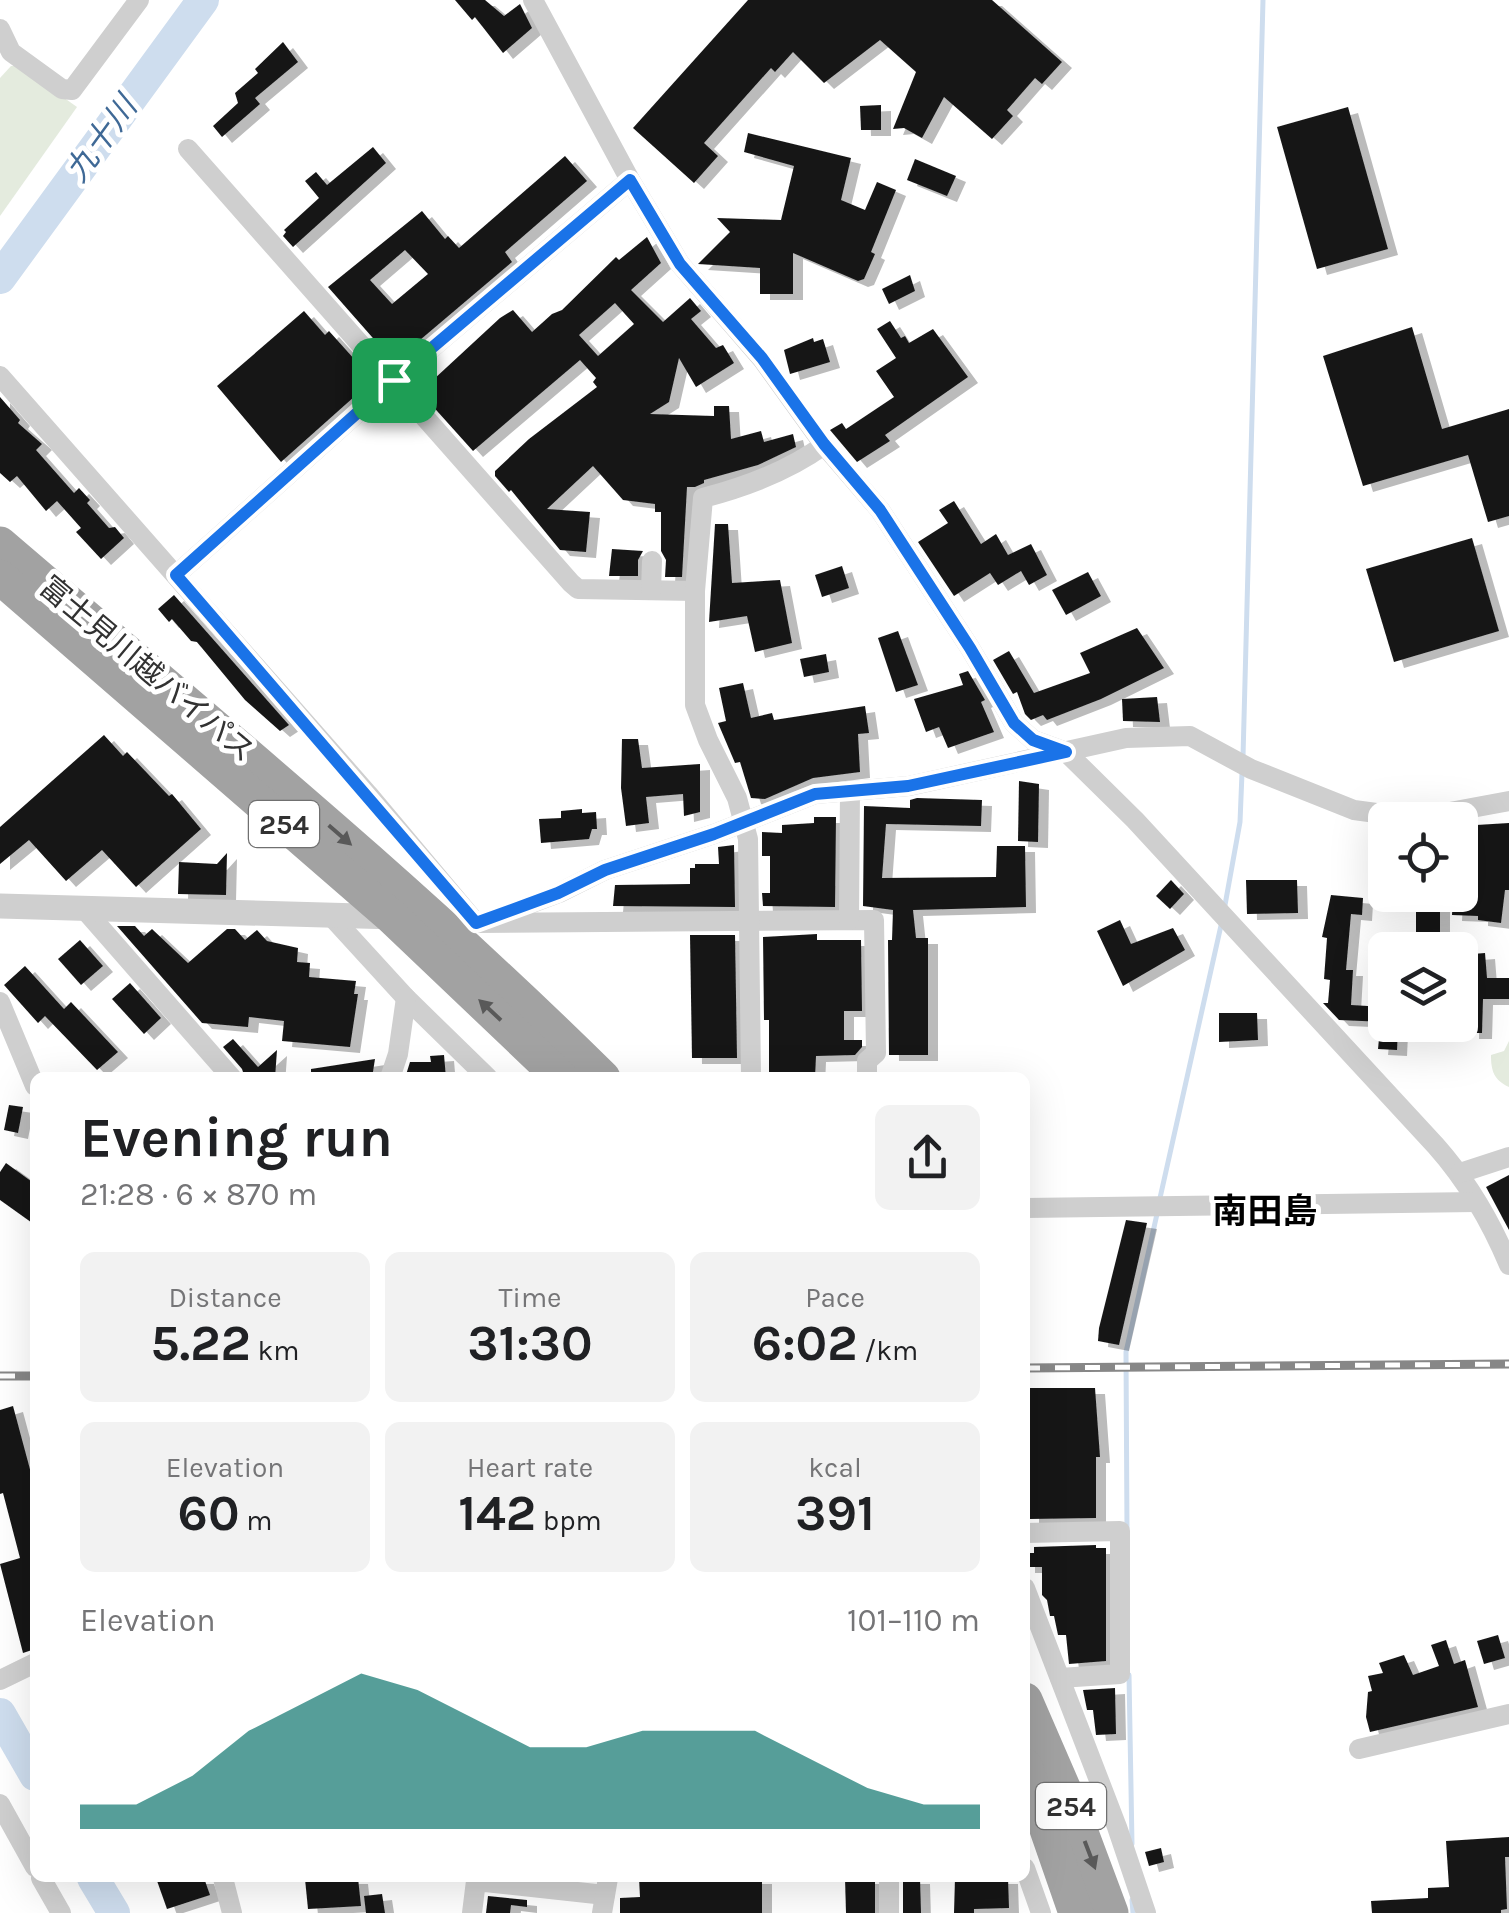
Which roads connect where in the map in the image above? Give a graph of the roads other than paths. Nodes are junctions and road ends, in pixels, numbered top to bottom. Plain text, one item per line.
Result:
1 (139, 0) edge
2 (533, 0) edge
3 (0, 29) edge
4 (6, 58) edge
5 (188, 149) dead end
6 (630, 180) junction
7 (0, 376) edge
8 (394, 380) junction
9 (824, 444) junction
10 (0, 544) edge
11 (652, 561) dead end
12 (176, 575) junction
13 (0, 578) edge
14 (651, 590) junction
15 (695, 591) junction
16 (1066, 752) junction
17 (850, 790) junction
18 (1509, 801) edge
19 (744, 822) junction
20 (0, 906) edge
21 (84, 909) junction
22 (331, 916) junction
23 (392, 917) junction
24 (750, 919) junction
25 (434, 920) junction
26 (849, 920) junction
27 (476, 923) junction
28 (406, 998) junction
29 (0, 1002) edge
30 (227, 1072) edge
31 (392, 1072) edge
32 (482, 1072) edge
33 (555, 1072) edge
34 (598, 1072) edge
35 (751, 1072) edge
36 (867, 1072) edge
37 (30, 1074) edge
38 (1509, 1157) edge
39 (1460, 1174) junction
40 (1476, 1202) junction
41 (1030, 1208) edge
42 (1509, 1265) edge
43 (1030, 1533) edge
44 (1030, 1601) edge
45 (30, 1665) edge
46 (6, 1676) edge
47 (1060, 1678) junction
48 (1030, 1712) edge
49 (1509, 1714) edge
50 (1359, 1750) dead end
51 (1030, 1780) edge
52 (0, 1804) edge
53 (30, 1858) edge
54 (1030, 1881) edge
55 (43, 1882) edge
56 (224, 1882) edge
57 (476, 1882) edge
58 (485, 1882) edge
59 (889, 1882) edge
60 (605, 1895) edge
61 (61, 1913) edge
62 (232, 1913) edge
63 (472, 1913) edge
64 (889, 1913) edge
65 (1042, 1913) edge
66 (1076, 1913) edge
67 (1112, 1913) edge
68 (1146, 1913) edge

1 - 4 street
2 - 6 street
3 - 4 street
5 - 8 street
6 - 8 street
6 - 9 street
7 - 12 street
8 - 12 street
8 - 14 street
9 - 15 street
9 - 16 street
10 -> 25 highway, 富士見川越バイパス / 254
11 - 14 street
12 - 27 street
13 - 23 highway, 富士見川越バイパス / 254
14 - 15 street
15 - 19 street
16 - 17 street
16 - 18 street
16 - 39 street
17 - 19 street
17 - 26 street
19 - 24 street
19 - 27 street
20 - 21 street
21 - 22 street
21 - 30 street
22 - 23 street
22 - 28 street
23 - 25 street
33 -> 23 highway, 富士見川越バイパス / 254
24 - 26 street
24 - 27 street
24 - 35 street
25 - 27 street
25 - 34 highway, 富士見川越バイパス / 254
26 - 36 street
28 - 31 street
28 - 32 street
29 - 37 street
38 - 39 street
39 - 40 street
40 - 41 street
40 - 42 street
43 - 47 street
44 - 47 street
45 - 46 street
47 - 68 street
48 -> 67 highway, 254
49 - 50 street
51 - 66 highway, 254
52 - 53 street
54 - 65 street
55 - 61 street
56 - 62 street
57 - 63 street
58 - 60 street
59 - 64 street

